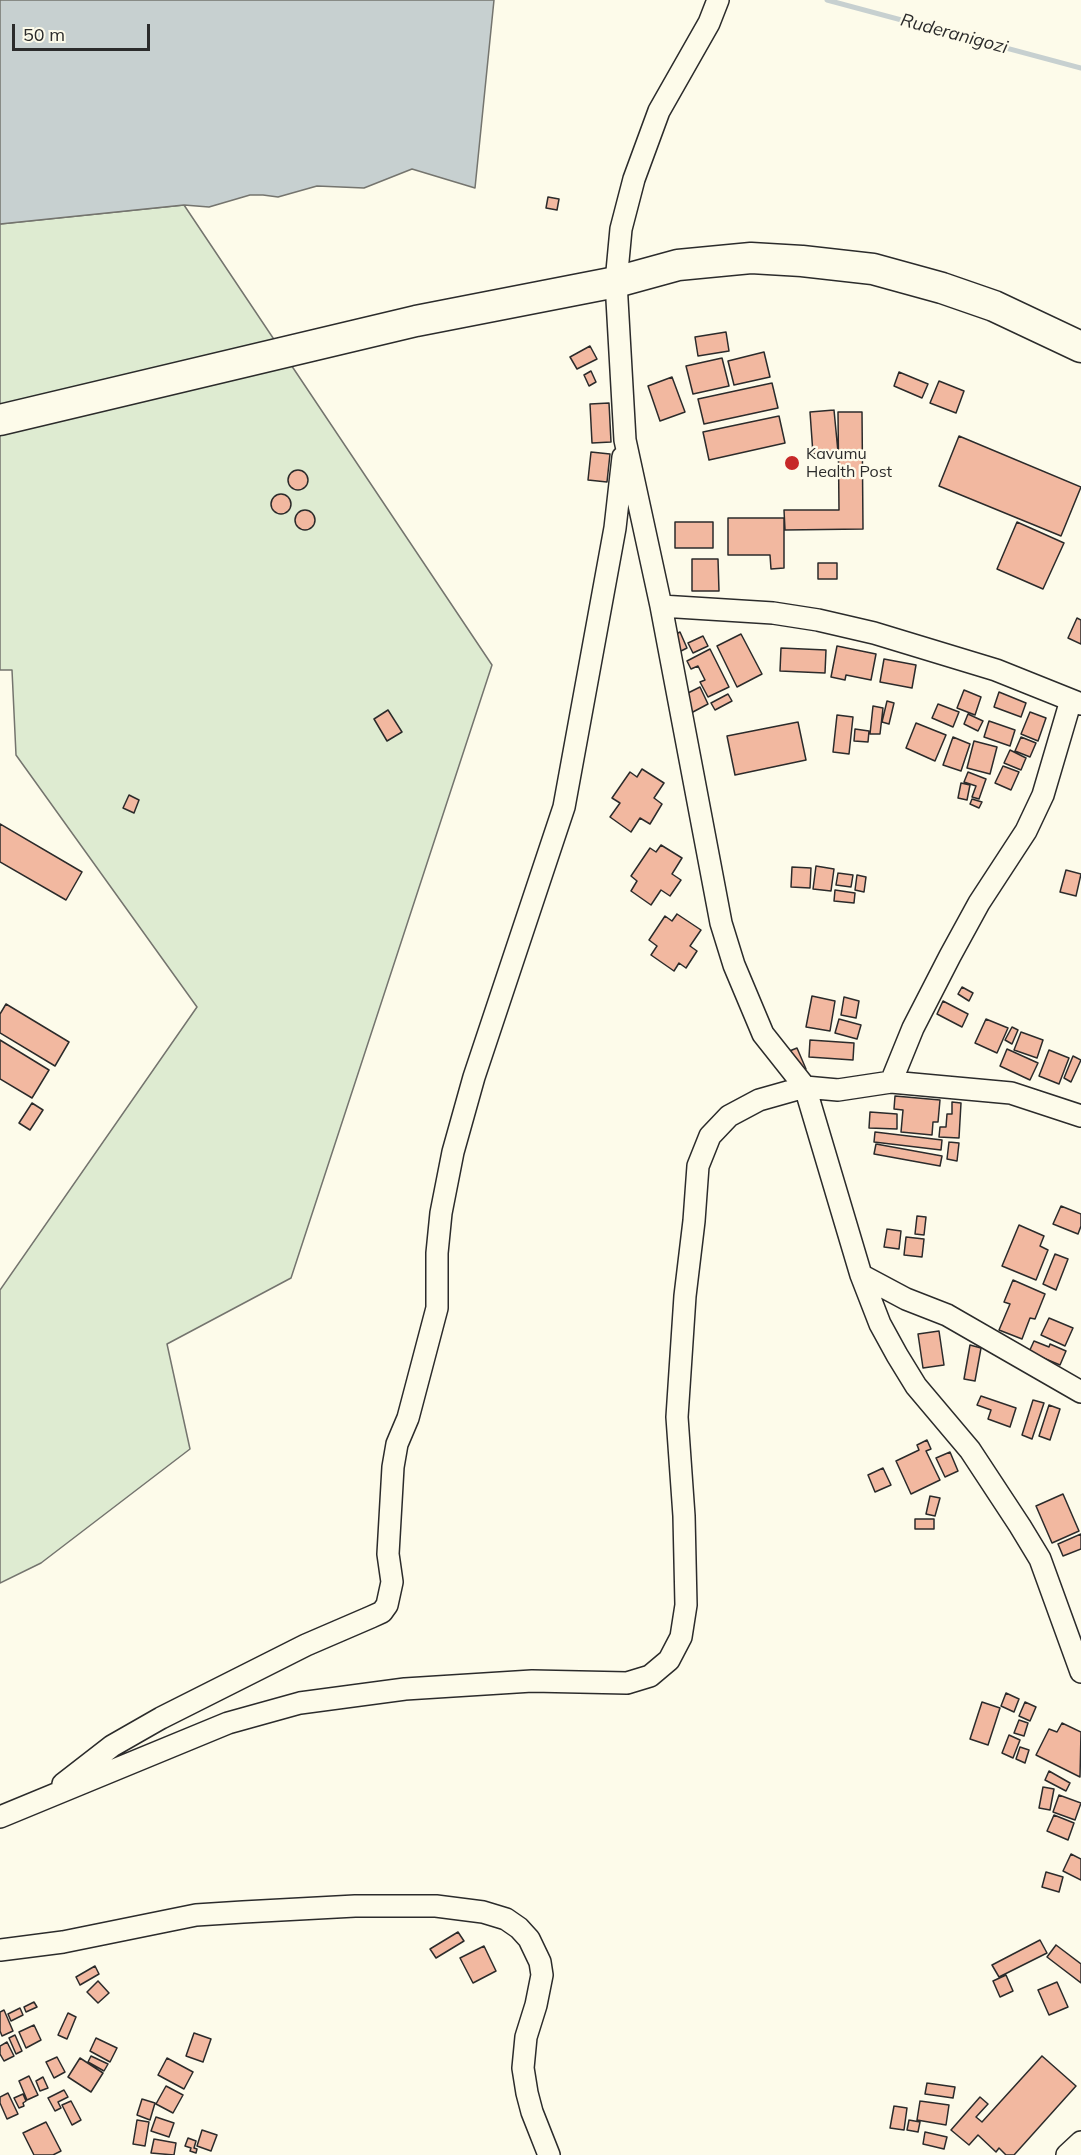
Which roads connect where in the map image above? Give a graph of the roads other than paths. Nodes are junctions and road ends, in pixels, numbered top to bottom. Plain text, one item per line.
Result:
1 (718, 0) edge
2 (616, 282) junction
3 (1081, 346) edge
4 (0, 420) edge
5 (625, 440) junction
6 (661, 606) junction
7 (1076, 702) edge
8 (891, 1082) junction
9 (805, 1088) junction
10 (1081, 1116) edge
11 (861, 1275) junction
12 (1081, 1392) edge
13 (1081, 1672) edge
14 (46, 1798) junction
15 (0, 1817) edge
16 (0, 1950) edge
17 (1081, 2142) edge
18 (549, 2155) edge
19 (1067, 2155) edge

1 - 2 street
2 - 3 highway
2 - 4 highway
2 - 5 street
5 - 6 street
5 - 14 street
6 - 7 street
6 - 9 street
7 - 8 street
8 - 9 street
8 - 10 street
9 - 11 street
9 - 14 street
11 - 12 street
11 - 13 street
14 - 15 street
16 - 18 street
17 - 19 street

